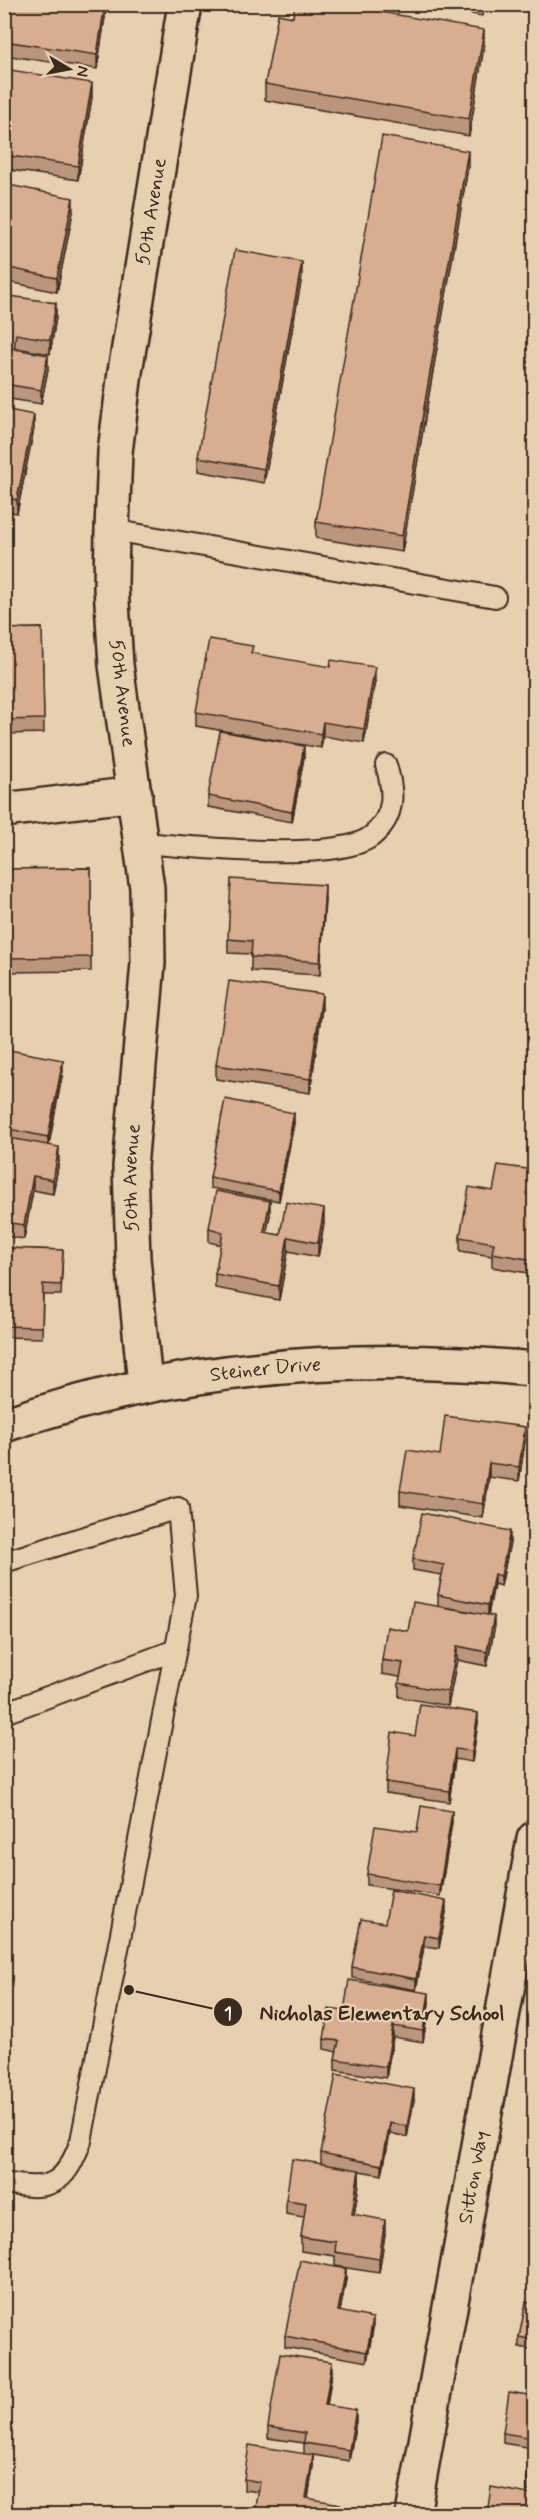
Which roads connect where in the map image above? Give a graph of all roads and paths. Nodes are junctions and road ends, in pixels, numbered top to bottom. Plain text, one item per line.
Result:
1 (185, 4) edge
2 (112, 530) junction
3 (495, 597) dead end
4 (386, 765) dead end
5 (135, 794) junction
6 (4, 810) edge
7 (142, 843) junction
8 (534, 1369) edge
9 (145, 1385) junction
10 (4, 1425) edge
11 (4, 1562) edge
12 (173, 1651) junction
13 (4, 1713) edge
14 (534, 1839) edge
15 (4, 2183) edge
16 (413, 2514) edge

1 - 2 street, 50th Avenue
2 - 3 lane
2 - 5 street, 50th Avenue
4 - 7 lane
5 - 6 street
5 - 7 street, 50th Avenue
7 - 9 street, 50th Avenue
8 - 9 street, Steiner Drive
9 - 10 street, Steiner Drive
11 - 12 lane
12 - 13 lane
12 - 15 lane
14 - 16 street, Sitton Way

